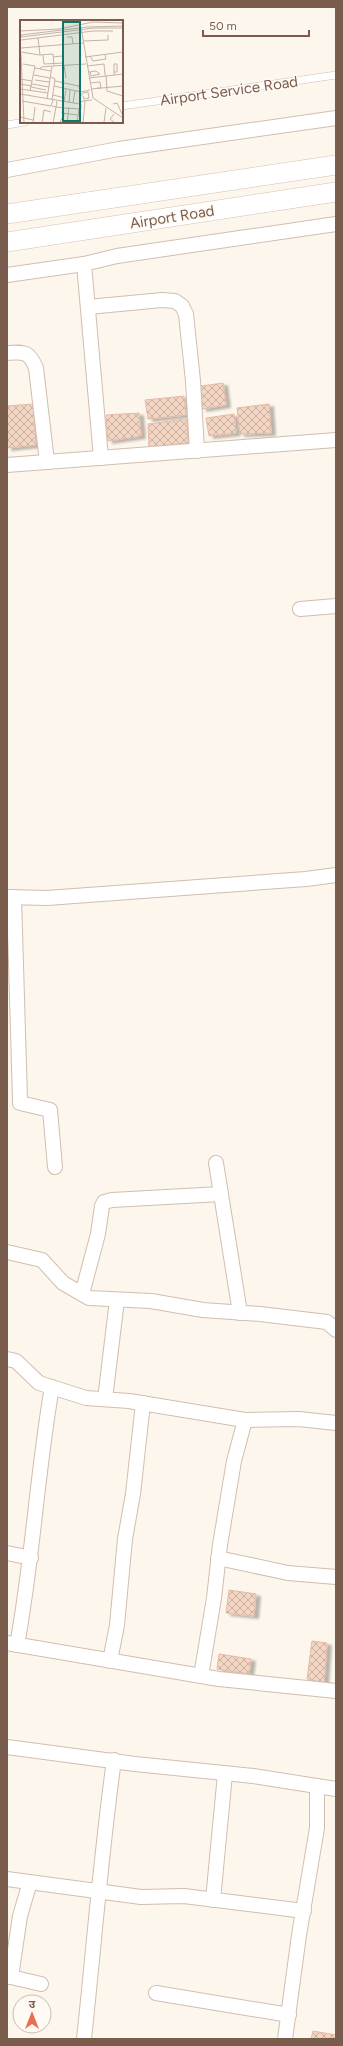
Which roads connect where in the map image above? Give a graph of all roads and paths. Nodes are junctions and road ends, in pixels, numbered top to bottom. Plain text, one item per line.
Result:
1 (336, 75) edge
2 (123, 106) edge
3 (336, 118) edge
4 (20, 123) edge
5 (7, 125) edge
6 (336, 165) edge
7 (7, 170) edge
8 (336, 192) edge
9 (7, 214) edge
10 (336, 224) edge
11 (7, 242) edge
12 (84, 264) junction
13 (7, 275) edge
14 (88, 307) junction
15 (7, 353) edge
16 (336, 440) edge
17 (196, 451) junction
18 (101, 458) junction
19 (47, 462) junction
20 (7, 465) edge
21 (336, 606) edge
22 (300, 609) dead end
23 (336, 875) edge
24 (11, 897) edge
25 (216, 1163) dead end
26 (55, 1167) dead end
27 (221, 1194) junction
28 (7, 1252) edge
29 (82, 1294) junction
30 (117, 1300) junction
31 (240, 1313) junction
32 (336, 1330) edge
33 (7, 1359) edge
34 (52, 1387) junction
35 (105, 1399) junction
36 (143, 1404) junction
37 (245, 1420) junction
38 (336, 1423) edge
39 (7, 1553) edge
40 (30, 1558) junction
41 (218, 1558) junction
42 (336, 1577) edge
43 (12, 1644) edge
44 (110, 1660) junction
45 (201, 1676) junction
46 (336, 1691) edge
47 (7, 1747) edge
48 (114, 1760) junction
49 (224, 1774) junction
50 (316, 1786) junction
51 (336, 1789) edge
52 (7, 1879) edge
53 (30, 1882) junction
54 (98, 1890) junction
55 (213, 1900) junction
56 (304, 1911) junction
57 (9, 1977) edge
58 (41, 1984) dead end
59 (156, 1993) dead end
60 (288, 2015) junction
61 (84, 2039) edge
62 (285, 2039) edge

1 - 2 lane, Airport Service Road
3 - 7 street
4 - 5 lane
6 - 9 street
8 - 11 street, Airport Road
10 - 12 street
12 - 13 street
12 - 14 street
14 - 17 street
14 - 18 street
15 - 19 street
16 - 17 street
17 - 18 street
18 - 19 street
19 - 20 street
21 - 22 street
23 - 24 street
24 - 26 street
25 - 27 street
27 - 29 street
27 - 31 street
28 - 29 street
29 - 30 street
30 - 31 street
30 - 35 street
31 - 32 street
33 - 34 street
34 - 35 street
34 - 40 street
35 - 36 street
36 - 37 street
36 - 44 street
37 - 38 street
37 - 41 street
39 - 40 street
40 - 43 street
41 - 42 street
41 - 45 street
43 - 44 street
44 - 45 street
45 - 46 street
47 - 48 street
48 - 49 street
48 - 54 street
49 - 50 street
49 - 55 street
50 - 51 street
50 - 56 street
52 - 53 street
53 - 54 street
53 - 57 street
54 - 55 street
54 - 61 street
55 - 56 street
56 - 60 street
57 - 58 street
59 - 60 street
60 - 62 street

